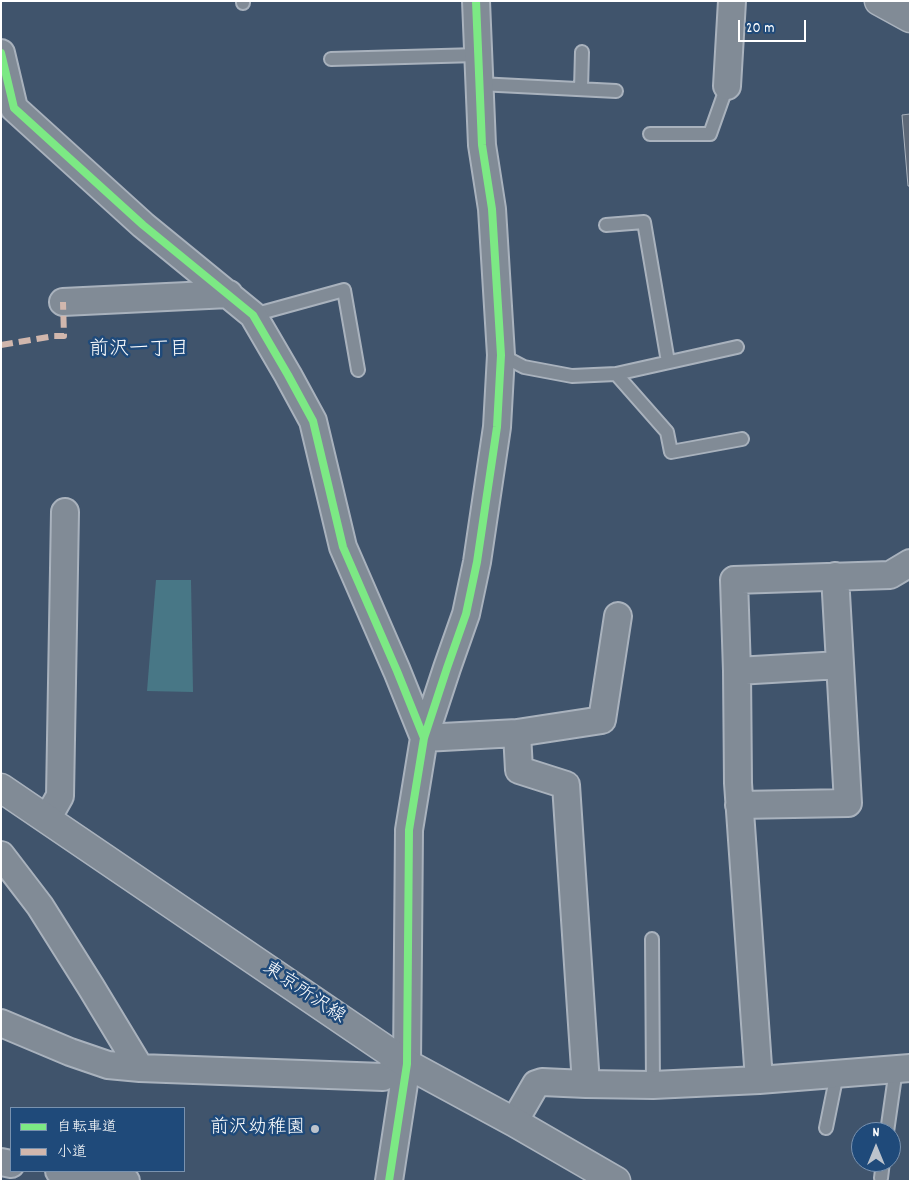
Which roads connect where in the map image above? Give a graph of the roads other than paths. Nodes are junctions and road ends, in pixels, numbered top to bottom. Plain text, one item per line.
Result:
1 (476, 1) edge
2 (732, 1) edge
3 (582, 52) dead end
4 (1, 53) edge
5 (478, 55) junction
6 (331, 59) dead end
7 (479, 84) junction
8 (727, 86) joint
9 (581, 89) junction
10 (616, 92) dead end
11 (8, 108) edge
12 (650, 134) dead end
13 (606, 225) dead end
14 (228, 294) junction
15 (63, 302) dead end
16 (253, 315) junction
17 (737, 347) dead end
18 (501, 355) junction
19 (668, 362) junction
20 (358, 370) dead end
21 (616, 374) junction
22 (742, 439) dead end
23 (65, 512) dead end
24 (910, 563) edge
25 (835, 576) junction
26 (618, 616) dead end
27 (840, 665) junction
28 (737, 671) junction
29 (517, 733) junction
30 (424, 738) junction
31 (1, 788) edge
32 (739, 805) junction
33 (47, 819) junction
34 (1, 855) edge
35 (652, 939) dead end
36 (1, 1023) edge
37 (407, 1064) junction
38 (140, 1068) junction
39 (903, 1069) edge
40 (837, 1074) junction
41 (759, 1080) junction
42 (586, 1084) junction
43 (653, 1085) junction
44 (514, 1122) junction
45 (890, 1122) edge
46 (826, 1128) dead end
47 (66, 1172) edge
48 (882, 1172) edge
49 (881, 1178) dead end
50 (126, 1181) edge
51 (389, 1181) edge
52 (616, 1181) edge

1 - 5 street
2 - 8 street
3 - 9 lane
4 - 11 street
5 - 6 lane
5 - 7 street
7 - 9 lane
7 - 18 street
8 - 12 lane
9 - 10 lane
11 - 14 street
13 - 19 lane
14 - 15 street
14 - 16 street
16 - 20 lane
16 - 30 street
17 - 19 lane
18 - 21 lane
18 - 30 street
19 - 21 lane
21 - 22 lane
23 - 33 street
24 - 25 street
25 - 27 street
25 - 28 street
26 - 29 street
27 - 28 street
27 - 32 street
28 - 32 street
29 - 30 street
29 - 42 street
30 - 37 street
31 - 33 main road, 東京所沢線
32 - 41 street
33 - 37 main road, 東京所沢線
34 - 38 street
35 - 43 lane
36 - 38 street
37 - 38 street
37 - 44 main road, 東京所沢線
37 - 51 street
39 - 40 street
39 - 45 lane
40 - 41 street
40 - 46 lane
41 - 43 street
42 - 43 street
42 - 44 street
44 - 52 main road, 東京所沢線
47 - 50 street
48 - 49 lane

